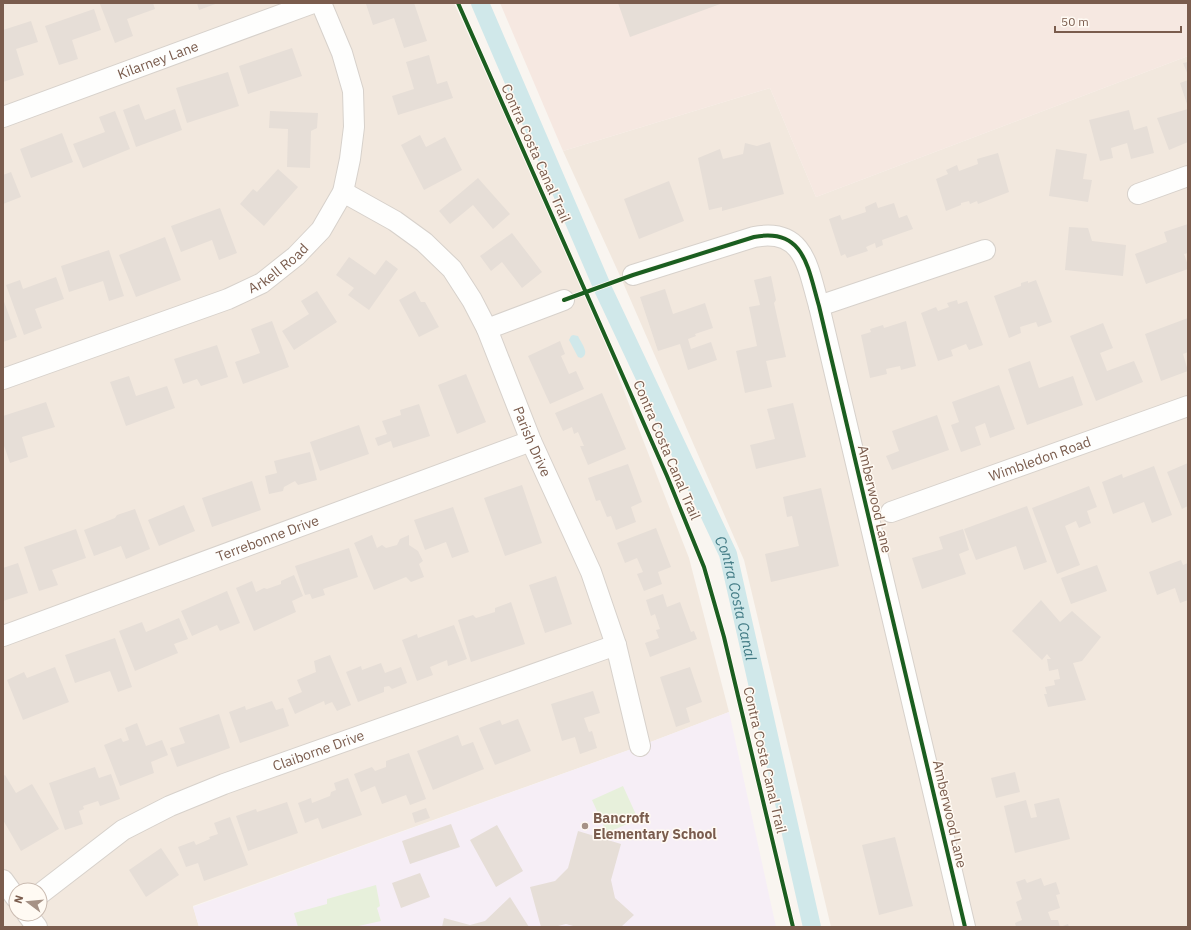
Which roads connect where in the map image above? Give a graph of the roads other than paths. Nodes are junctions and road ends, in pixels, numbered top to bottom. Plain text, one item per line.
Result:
1 (313, 3) edge
2 (320, 3) edge
3 (3, 117) edge
4 (1188, 176) edge
5 (343, 192) junction
6 (1138, 194) dead end
7 (985, 250) dead end
8 (633, 275) dead end
9 (564, 300) dead end
10 (818, 306) junction
11 (487, 329) junction
12 (3, 379) edge
13 (1188, 406) edge
14 (531, 441) junction
15 (891, 512) dead end
16 (3, 636) edge
17 (616, 645) junction
18 (640, 746) dead end
19 (48, 888) edge
20 (965, 927) edge

1 - 3 street, Kilarney Lane
2 - 5 street, Arkell Road
4 - 6 street
5 - 11 street, Parish Drive
5 - 12 street, Arkell Road
7 - 10 street
8 - 10 street, Amberwood Lane
9 - 11 street
10 - 20 street, Amberwood Lane
11 - 14 street, Parish Drive
13 - 15 street, Wimbledon Road
14 - 16 street, Terrebonne Drive
14 - 17 street, Parish Drive
17 - 18 street, Parish Drive
17 - 19 street, Claiborne Drive

